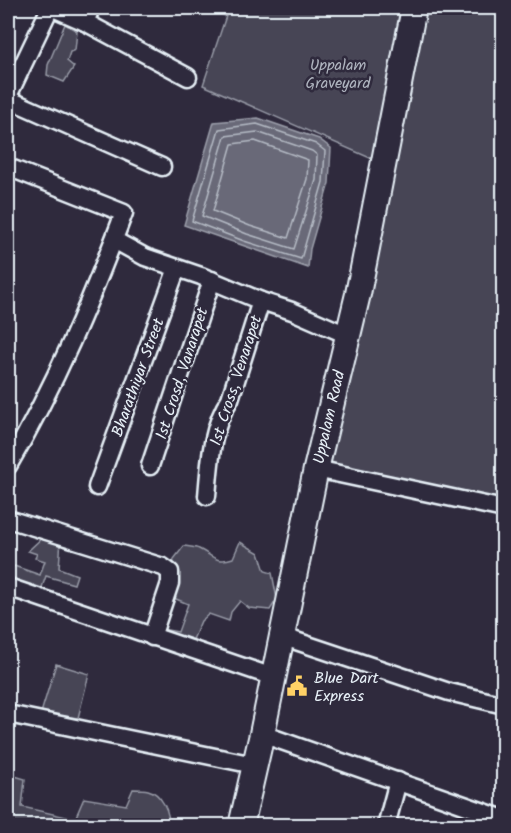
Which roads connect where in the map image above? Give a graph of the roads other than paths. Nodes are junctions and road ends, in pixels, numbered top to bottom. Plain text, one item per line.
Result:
1 (51, 8) edge
2 (414, 8) edge
3 (88, 15) edge
4 (188, 77) dead end
5 (8, 98) edge
6 (162, 167) dead end
7 (8, 169) edge
8 (114, 240) junction
9 (177, 268) junction
10 (212, 280) junction
11 (261, 301) junction
12 (347, 335) junction
13 (8, 466) edge
14 (150, 466) dead end
15 (316, 469) junction
16 (97, 487) dead end
17 (207, 496) dead end
18 (504, 509) edge
19 (8, 519) edge
20 (8, 587) edge
21 (281, 636) junction
22 (152, 637) junction
23 (273, 676) junction
24 (504, 705) edge
25 (8, 714) edge
26 (262, 734) junction
27 (254, 765) junction
28 (398, 782) junction
29 (504, 819) edge
30 (241, 825) edge
31 (386, 825) edge

1 - 3 street
1 - 5 street
2 - 12 main road, Uppalam Road
3 - 4 street
5 - 6 street
7 - 8 street
8 - 9 street
8 - 13 street
9 - 10 street
9 - 16 street, Bharathiyar Street
10 - 11 street
10 - 14 street, 1st Crosd, Vanarapet
11 - 12 street
11 - 17 street, 1st Cross, Venarapet
12 - 15 main road, Uppalam Road
15 - 18 street
15 - 21 main road, Uppalam Road
19 - 22 street
20 - 22 street
21 - 23 main road, Uppalam Road
21 - 24 street
22 - 23 street
23 - 26 main road, Uppalam Road
25 - 27 street
26 - 27 main road, Uppalam Road
26 - 28 street
27 - 30 main road, Uppalam Road
28 - 29 street
28 - 31 street

